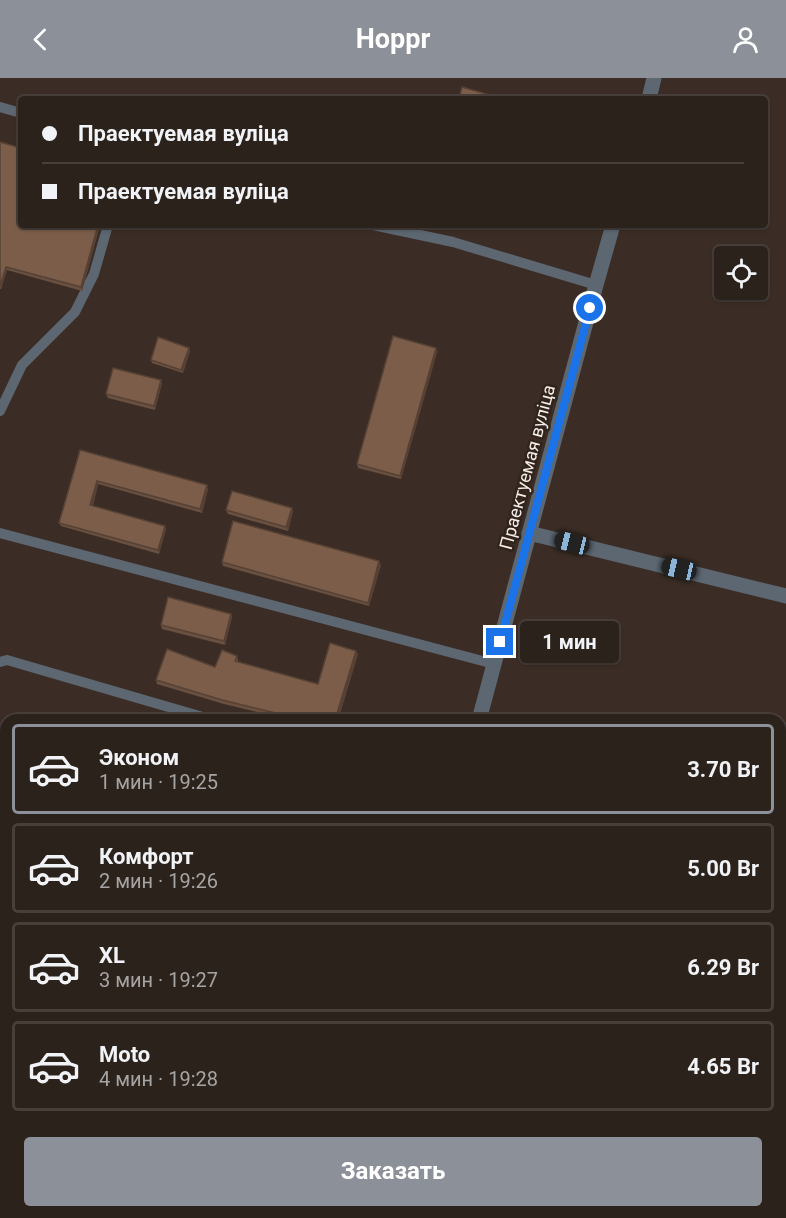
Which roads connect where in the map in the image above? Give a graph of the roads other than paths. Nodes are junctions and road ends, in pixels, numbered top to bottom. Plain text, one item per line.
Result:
1 (654, 78) edge
2 (650, 96) edge
3 (0, 107) edge
4 (18, 112) edge
5 (107, 228) edge
6 (387, 228) edge
7 (612, 228) edge
8 (596, 285) junction
9 (0, 411) edge
10 (0, 533) edge
11 (529, 533) junction
12 (786, 596) edge
13 (0, 662) edge
14 (494, 664) junction
15 (192, 714) edge
16 (481, 714) edge

1 - 2 street
3 - 4 lane
5 - 9 lane
6 - 8 lane
7 - 8 street, Праектуемая вуліца
8 - 11 street, Праектуемая вуліца
10 - 14 lane
11 - 12 street
11 - 14 street, Праектуемая вуліца
13 - 15 lane
14 - 16 street, Праектуемая вуліца

